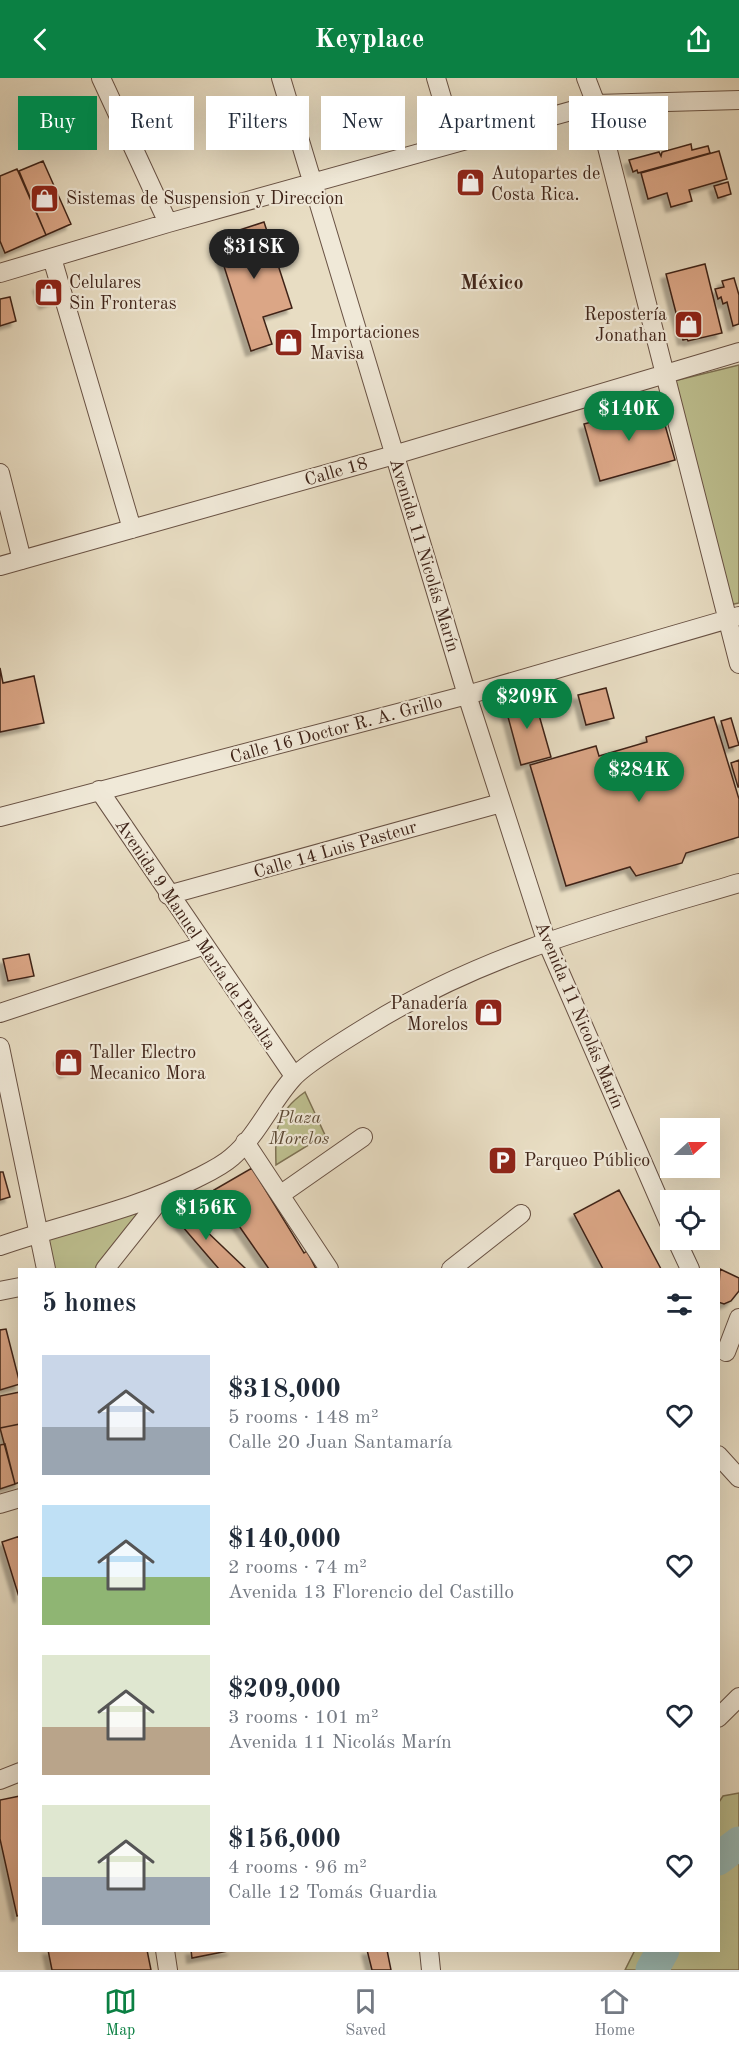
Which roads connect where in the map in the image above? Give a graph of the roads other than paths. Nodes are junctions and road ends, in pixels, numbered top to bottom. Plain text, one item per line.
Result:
1 (101, 78) edge
2 (281, 78) edge
3 (436, 78) edge
4 (586, 78) edge
5 (441, 96) edge
6 (593, 96) edge
7 (739, 100) edge
8 (668, 102) edge
9 (428, 150) edge
10 (608, 150) edge
11 (312, 185) junction
12 (168, 223) junction
13 (51, 258) junction
14 (0, 273) edge
15 (739, 352) edge
16 (664, 373) junction
17 (394, 455) junction
18 (0, 473) edge
19 (132, 529) junction
20 (22, 560) junction
21 (0, 566) edge
22 (733, 618) edge
23 (739, 664) edge
24 (467, 694) junction
25 (99, 790) junction
26 (501, 802) junction
27 (0, 817) edge
28 (739, 883) edge
29 (168, 895) junction
30 (546, 940) junction
31 (202, 946) junction
32 (0, 1013) edge
33 (0, 1047) edge
34 (294, 1076) junction
35 (363, 1137) dead end
36 (245, 1142) junction
37 (280, 1195) junction
38 (163, 1196) junction
39 (660, 1202) edge
40 (521, 1214) dead end
41 (38, 1233) junction
42 (0, 1246) edge
43 (681, 1250) edge
44 (46, 1268) edge
45 (106, 1268) edge
46 (328, 1268) edge
47 (452, 1268) edge
48 (690, 1268) edge
49 (18, 1287) edge
50 (0, 1291) edge
51 (739, 1318) edge
52 (724, 1348) edge
53 (720, 1457) edge
54 (739, 1478) edge
55 (18, 1499) edge
56 (0, 1504) edge
57 (739, 1696) edge
58 (720, 1716) edge
59 (18, 1773) edge
60 (0, 1780) edge
61 (165, 1952) edge
62 (429, 1952) edge
63 (168, 1970) edge
64 (431, 1970) edge

1 - 12 street
2 - 11 street, Avenida 11 Nicolás Marín
3 - 5 street
4 - 6 street
7 - 8 street
9 - 11 street
10 - 16 street
11 - 12 street
11 - 17 street, Avenida 11 Nicolás Marín
12 - 13 street
13 - 14 street
13 - 19 street
15 - 16 street, Calle 18
16 - 17 street, Calle 18
16 - 22 street
17 - 19 street, Calle 18
17 - 24 street, Avenida 11 Nicolás Marín
18 - 20 street
19 - 20 street, Calle 18
20 - 21 street, Calle 18
22 - 23 street
22 - 24 street, Calle 16 Doctor R. A. Grillo
24 - 25 street, Calle 16 Doctor R. A. Grillo
24 - 26 street, Avenida 11 Nicolás Marín
25 - 27 street, Calle 16 Doctor R. A. Grillo
25 - 29 street, Avenida 9 Manuel María de Peralta
26 - 29 street, Calle 14 Luis Pasteur
26 - 30 street, Avenida 11 Nicolás Marín
28 - 30 street
29 - 31 street, Avenida 9 Manuel María de Peralta
30 - 34 street
30 - 39 street, Avenida 11 Nicolás Marín
31 - 32 street
31 - 34 street, Avenida 9 Manuel María de Peralta
33 - 41 street
34 - 36 street
35 - 37 street
36 - 37 street
36 - 38 street
37 - 46 street
38 - 41 street
38 - 45 street
40 - 47 street
41 - 42 street
41 - 44 street
43 - 48 street
49 - 50 street
51 - 52 street
53 - 54 street
55 - 56 street
57 - 58 street
59 - 60 street
61 - 63 street
62 - 64 street

